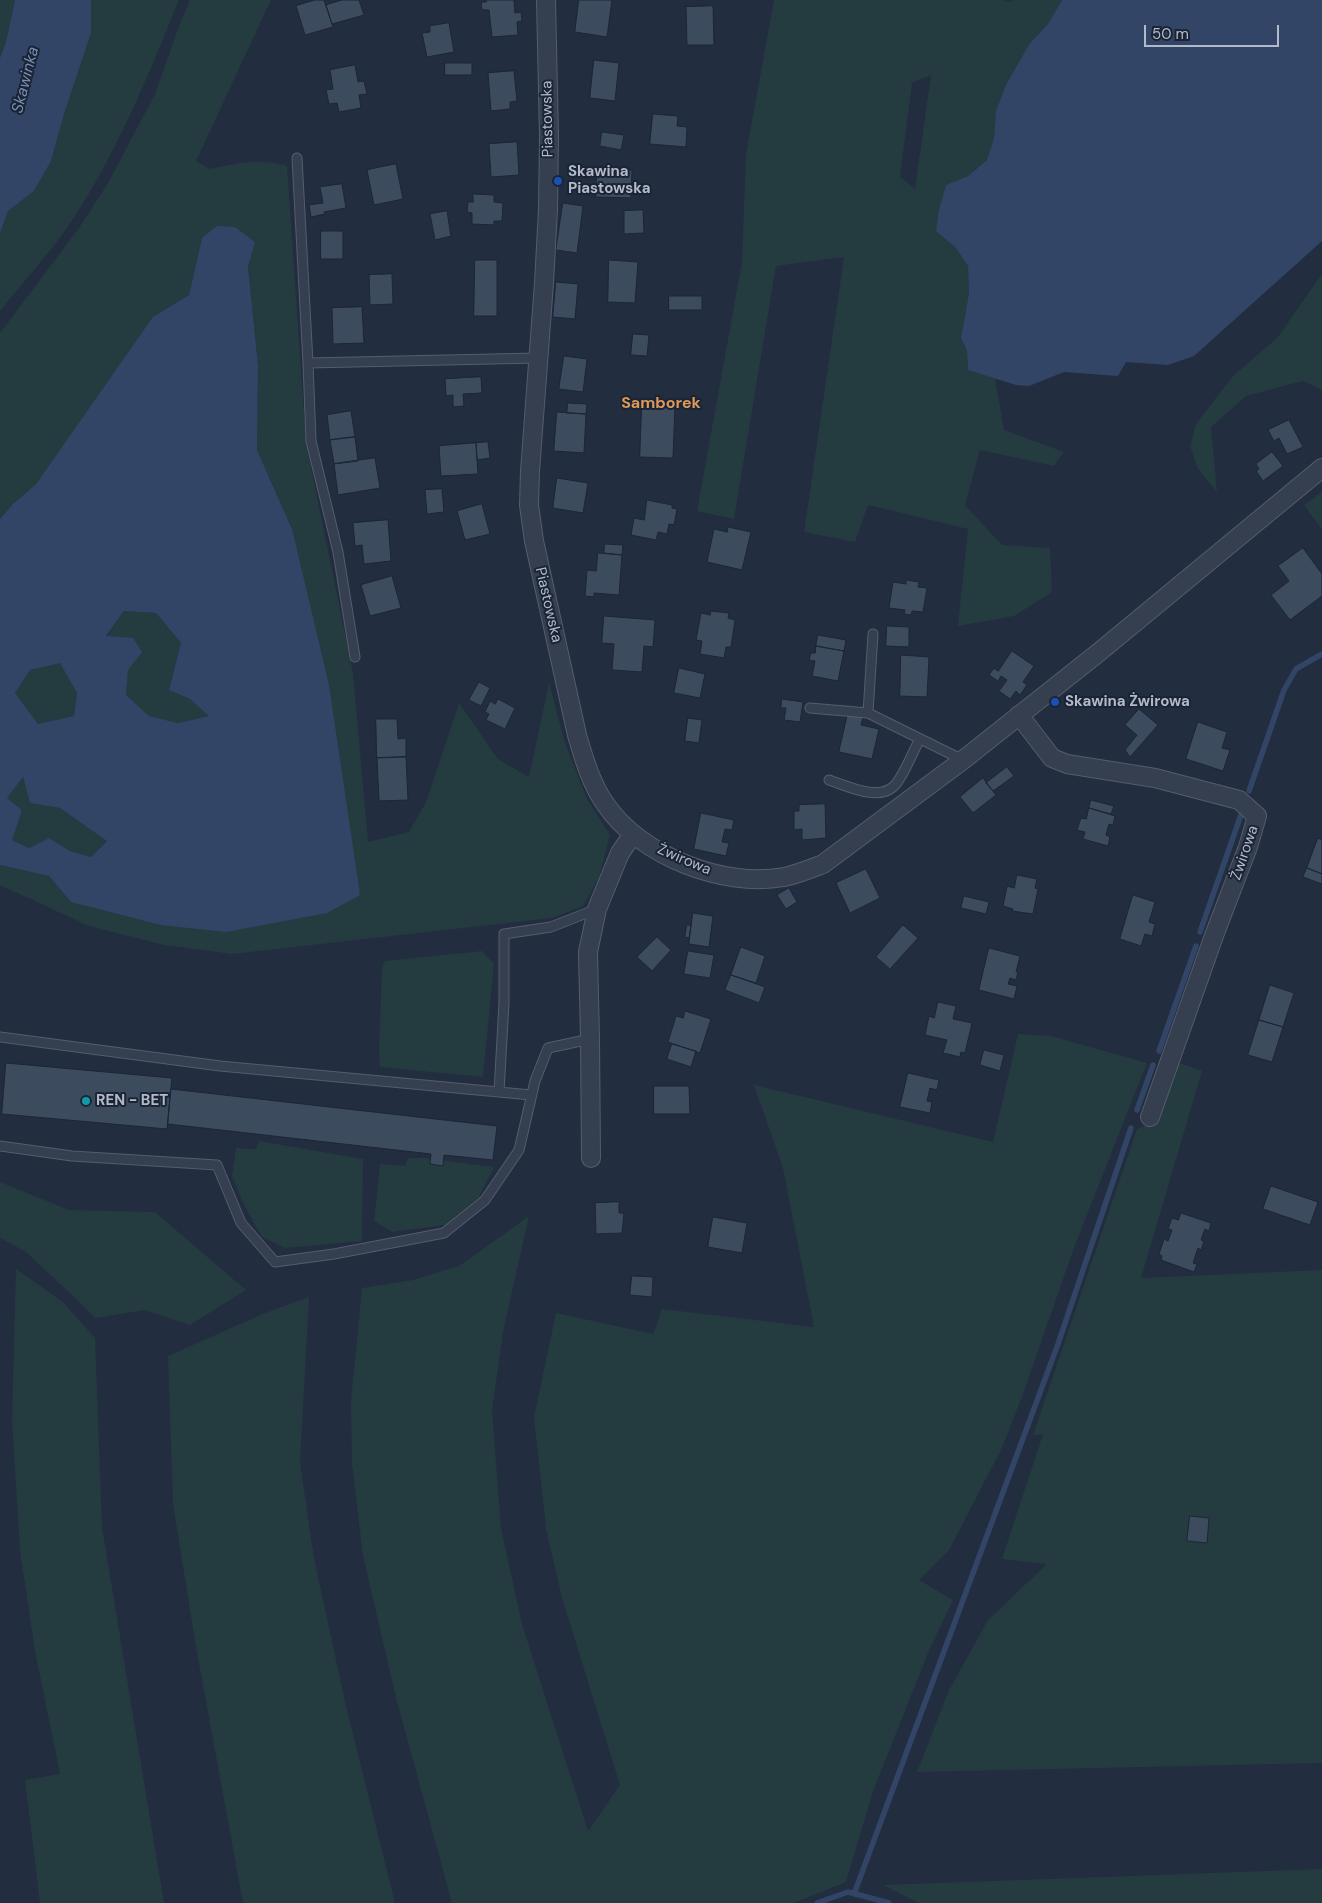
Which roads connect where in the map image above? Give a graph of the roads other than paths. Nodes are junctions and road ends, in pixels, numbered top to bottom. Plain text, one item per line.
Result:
1 (546, 0) edge
2 (297, 158) dead end
3 (538, 358) junction
4 (308, 363) junction
5 (1322, 468) edge
6 (873, 634) dead end
7 (355, 657) dead end
8 (810, 708) dead end
9 (868, 713) junction
10 (1019, 715) junction
11 (920, 739) junction
12 (963, 760) junction
13 (829, 780) dead end
14 (632, 834) junction
15 (597, 909) junction
16 (0, 1037) edge
17 (590, 1039) junction
18 (499, 1092) junction
19 (532, 1095) junction
20 (1150, 1117) dead end
21 (0, 1146) edge
22 (590, 1158) dead end

1 - 3 street, Piastowska
2 - 4 lane
3 - 4 lane
3 - 14 street, Piastowska
4 - 7 lane
5 - 10 street, Żwirowa
6 - 9 lane
8 - 9 lane
9 - 11 lane
10 - 12 street, Żwirowa
10 - 20 street, Żwirowa
11 - 12 lane
11 - 13 lane
12 - 14 street, Żwirowa
14 - 15 street
15 - 17 street
15 - 18 lane
16 - 18 lane
17 - 19 lane
17 - 22 street
18 - 19 lane
19 - 21 lane

